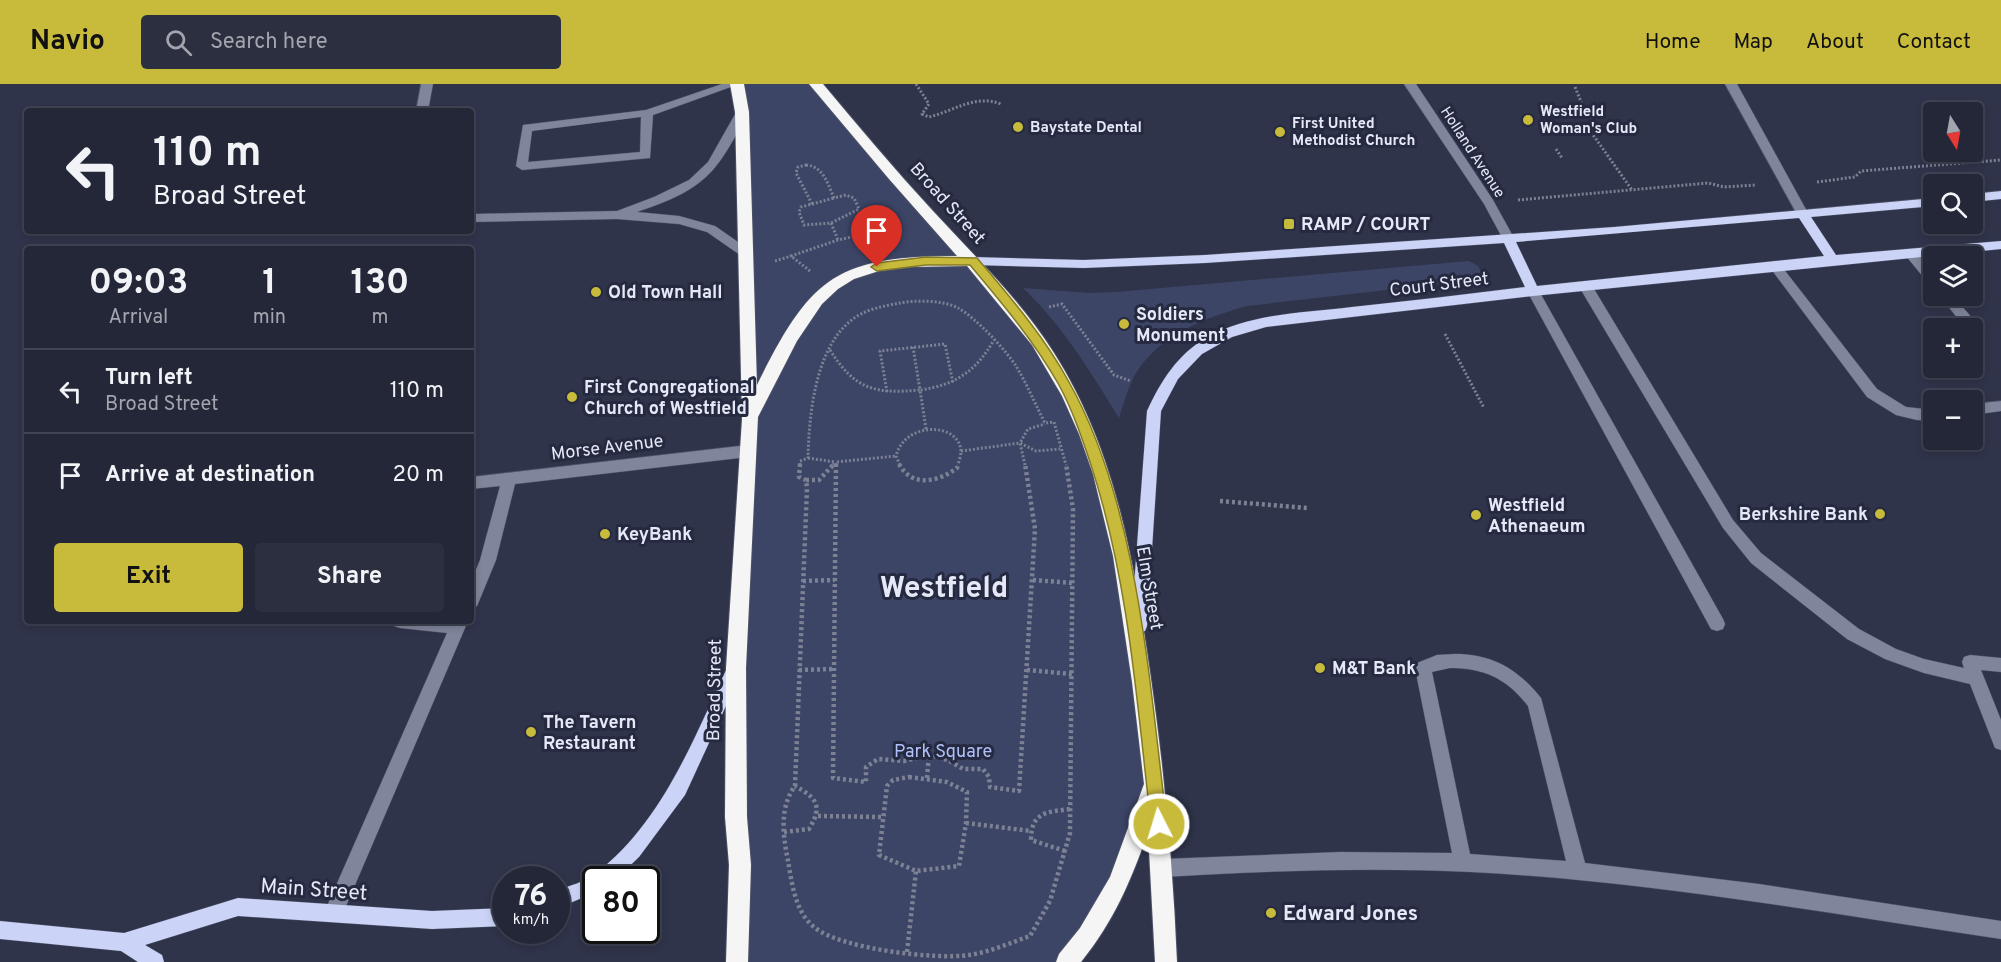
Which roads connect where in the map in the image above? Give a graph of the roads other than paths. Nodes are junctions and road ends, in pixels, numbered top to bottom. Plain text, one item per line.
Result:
1 (427, 84) edge
2 (733, 84) edge
3 (737, 84) edge
4 (816, 84) edge
5 (1410, 84) edge
6 (1731, 84) edge
7 (423, 108) edge
8 (742, 112) junction
9 (647, 113) junction
10 (2001, 195) edge
11 (1983, 197) edge
12 (1923, 203) edge
13 (617, 215) junction
14 (1803, 215) junction
15 (474, 218) edge
16 (1508, 238) junction
17 (2001, 245) edge
18 (1910, 253) junction
19 (747, 254) junction
20 (1833, 260) junction
21 (973, 261) junction
22 (1775, 266) junction
23 (1923, 268) edge
24 (1586, 287) junction
25 (1533, 291) junction
26 (1954, 306) edge
27 (1965, 318) edge
28 (2001, 406) edge
29 (1983, 408) edge
30 (1923, 414) edge
31 (750, 419) junction
32 (748, 450) junction
33 (509, 478) junction
34 (474, 483) edge
35 (474, 594) edge
36 (458, 624) edge
37 (1717, 624) dead end
38 (1137, 647) junction
39 (2001, 665) edge
40 (736, 668) junction
41 (1977, 678) junction
42 (2001, 742) edge
43 (1155, 780) junction
44 (1463, 863) junction
45 (616, 866) edge
46 (1163, 868) junction
47 (1578, 872) junction
48 (333, 913) junction
49 (492, 918) edge
50 (0, 930) edge
51 (2001, 930) edge
52 (124, 942) junction
53 (155, 962) edge
54 (737, 962) edge
55 (1067, 962) edge
56 (1166, 962) edge

1 - 7 street
2 - 9 street
3 - 8 highway, Broad Street
4 - 21 highway, Broad Street
5 - 16 street, Holland Avenue
6 - 14 street
8 - 13 street
8 - 19 highway, Broad Street
9 - 9 street
10 - 11 main road
12 - 14 main road
13 - 15 street
13 - 19 street
14 - 16 main road
14 - 20 main road
16 - 21 main road
16 - 25 main road
17 - 18 main road, Court Street
18 - 20 main road, Court Street
18 - 23 street
19 - 31 highway, Broad Street
20 - 22 main road, Court Street
21 - 31 highway, Broad Street
21 - 38 highway, Elm Street
22 - 24 main road, Court Street
22 - 30 street
24 - 25 main road, Court Street
24 - 41 street
25 - 37 street
25 - 38 main road, Court Street
26 - 27 street
28 - 29 street
31 - 32 highway, Broad Street
32 - 33 street, Morse Avenue
32 - 40 highway, Broad Street
33 - 34 street, Morse Avenue
33 - 35 street
36 - 48 street
38 - 43 highway, Elm Street
39 - 41 street
40 - 45 main road
40 - 54 highway, Broad Street
41 - 42 street
43 - 46 highway, Elm Street
43 - 55 highway
44 - 46 street
44 - 47 street
44 - 47 street
46 - 56 highway, Elm Street
47 - 51 street
48 - 49 main road, Main Street
48 - 52 main road, Main Street
50 - 52 main road, Main Street
52 - 53 main road, Main Street

